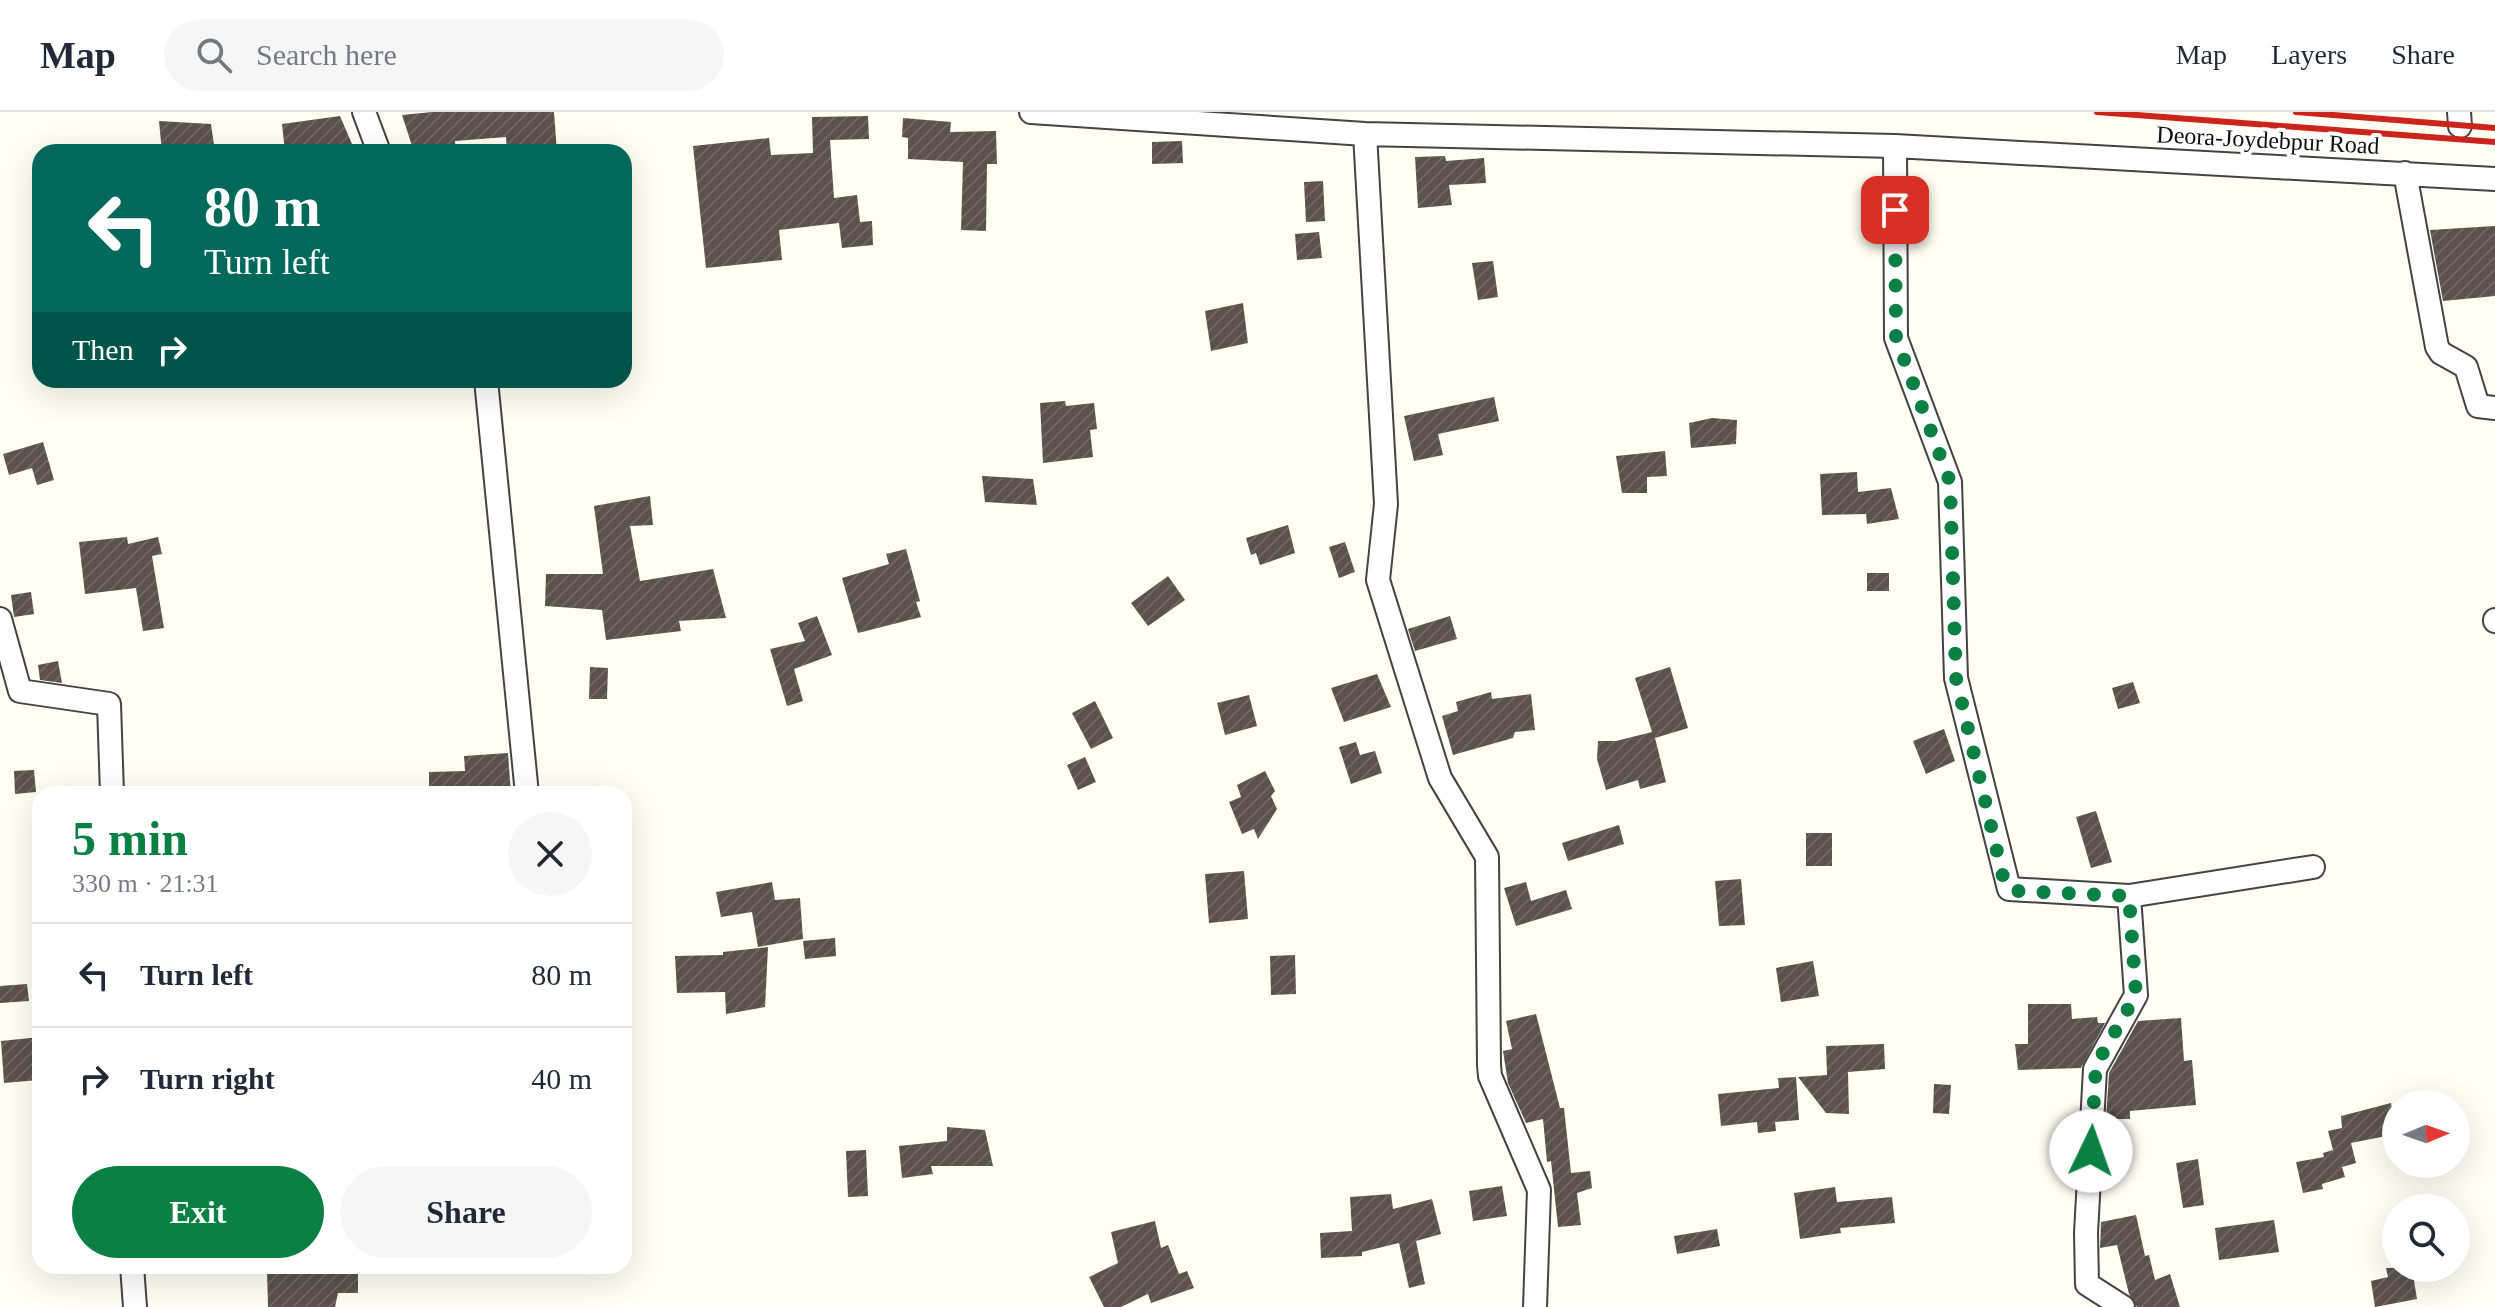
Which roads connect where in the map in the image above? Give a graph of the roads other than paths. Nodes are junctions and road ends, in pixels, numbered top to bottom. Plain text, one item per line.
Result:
1 (364, 112) edge
2 (1031, 112) edge
3 (1216, 119) edge
4 (1365, 134) junction
5 (376, 144) edge
6 (1895, 146) junction
7 (2405, 173) junction
8 (2495, 179) edge
9 (487, 388) edge
10 (2495, 408) edge
11 (0, 619) edge
12 (112, 786) edge
13 (526, 786) edge
14 (2313, 867) dead end
15 (2129, 896) junction
16 (133, 1274) edge
17 (135, 1307) edge
18 (1535, 1307) edge
19 (2123, 1307) edge

1 - 5 street
2 - 3 street, Deora-Joydebpur Road
3 - 4 street, Deora-Joydebpur Road
4 - 6 street, Deora-Joydebpur Road
4 - 18 street
6 - 7 street, Deora-Joydebpur Road
6 - 15 street
7 - 8 street, Deora-Joydebpur Road
7 - 10 street
9 - 13 street
11 - 12 street
14 - 15 street
15 - 19 street
16 - 17 street

